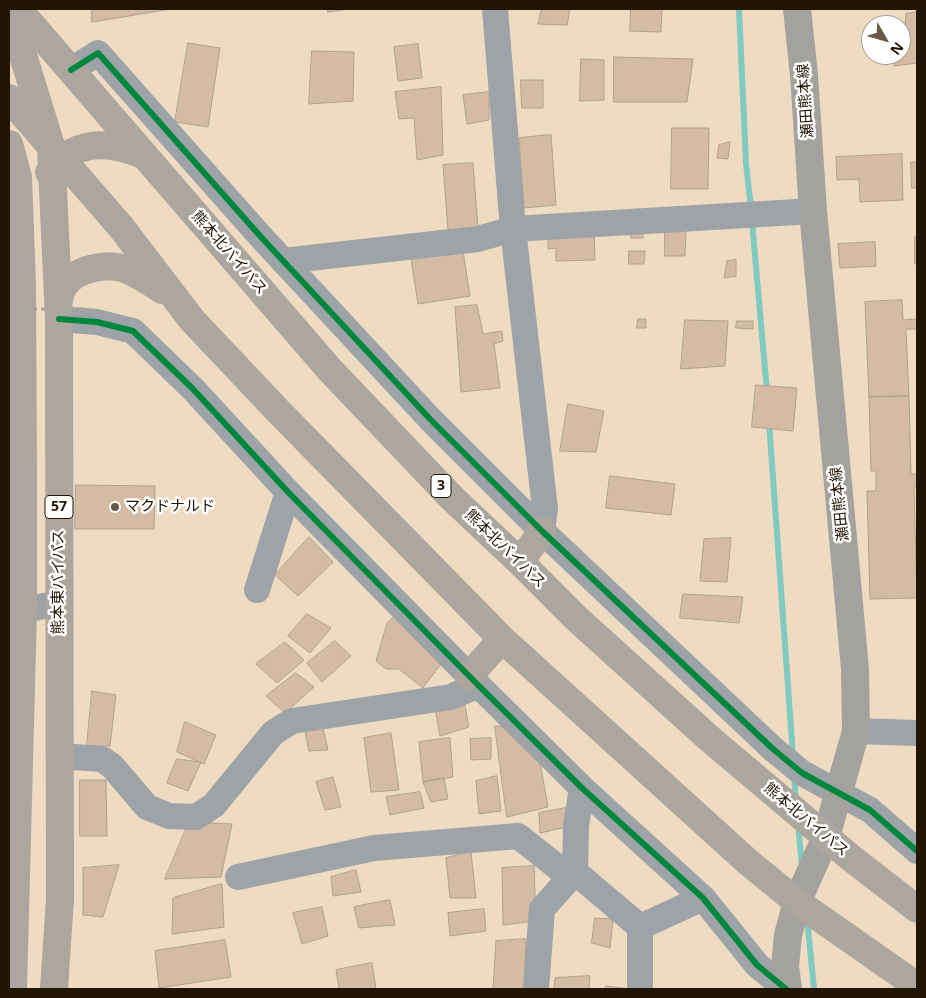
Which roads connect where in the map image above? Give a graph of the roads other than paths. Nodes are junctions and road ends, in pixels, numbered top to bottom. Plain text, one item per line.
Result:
1 (18, 9) edge
2 (495, 9) edge
3 (797, 9) edge
4 (9, 33) edge
5 (71, 70) junction
6 (9, 98) edge
7 (9, 144) edge
8 (146, 157) junction
9 (55, 158) junction
10 (813, 211) junction
11 (513, 229) junction
12 (20, 233) junction
13 (283, 261) junction
14 (15, 284) edge
15 (178, 301) junction
16 (59, 310) junction
17 (288, 492) junction
18 (542, 531) junction
19 (520, 562) junction
20 (258, 590) dead end
21 (59, 603) junction
22 (16, 612) edge
23 (502, 639) junction
24 (474, 681) junction
25 (856, 732) junction
26 (917, 733) edge
27 (60, 756) junction
28 (582, 788) junction
29 (839, 794) junction
30 (826, 837) junction
31 (917, 851) edge
32 (572, 874) junction
33 (238, 877) dead end
34 (703, 898) junction
35 (797, 902) junction
36 (917, 909) edge
37 (640, 927) junction
38 (917, 986) edge
39 (13, 989) edge
40 (54, 989) edge
41 (536, 989) edge
42 (640, 989) edge
43 (787, 989) edge

1 - 5 highway, 熊本北バイパス / 3
2 - 11 street
3 - 10 main road, 瀬田熊本線
4 - 9 highway, 熊本東バイパス / 57
5 - 8 highway, 熊本北バイパス / 3
5 - 13 street
6 - 9 highway
7 - 12 highway, 57
8 - 9 highway
8 - 19 highway, 熊本北バイパス / 3
9 - 12 highway
9 - 15 highway
9 - 16 highway, 熊本東バイパス / 57
10 - 11 street
10 - 25 main road, 瀬田熊本線
11 - 13 street
11 - 18 street
12 - 14 highway, 57
13 - 18 street
14 - 22 highway, 57
15 - 16 highway
15 - 23 highway
16 - 17 street
16 - 21 highway, 熊本東バイパス / 57
17 - 20 street
17 - 24 street
18 - 19 highway
18 - 29 street
19 - 30 highway, 熊本北バイパス / 3
21 - 22 street
21 - 27 highway, 熊本東バイパス / 57
22 - 39 highway, 57
23 - 24 highway
23 - 35 highway
24 - 27 street
24 - 28 street
25 - 26 street
25 - 29 main road, 瀬田熊本線
27 - 40 highway, 熊本東バイパス / 57
28 - 32 street
28 - 34 street
29 - 30 main road, 瀬田熊本線
29 - 31 street
30 - 35 main road, 瀬田熊本線
30 - 36 highway, 熊本北バイパス / 3
32 - 33 street
32 - 37 street
32 - 41 street
34 - 37 street
34 - 43 street
35 - 38 highway
35 - 43 main road, 瀬田熊本線
37 - 42 street

